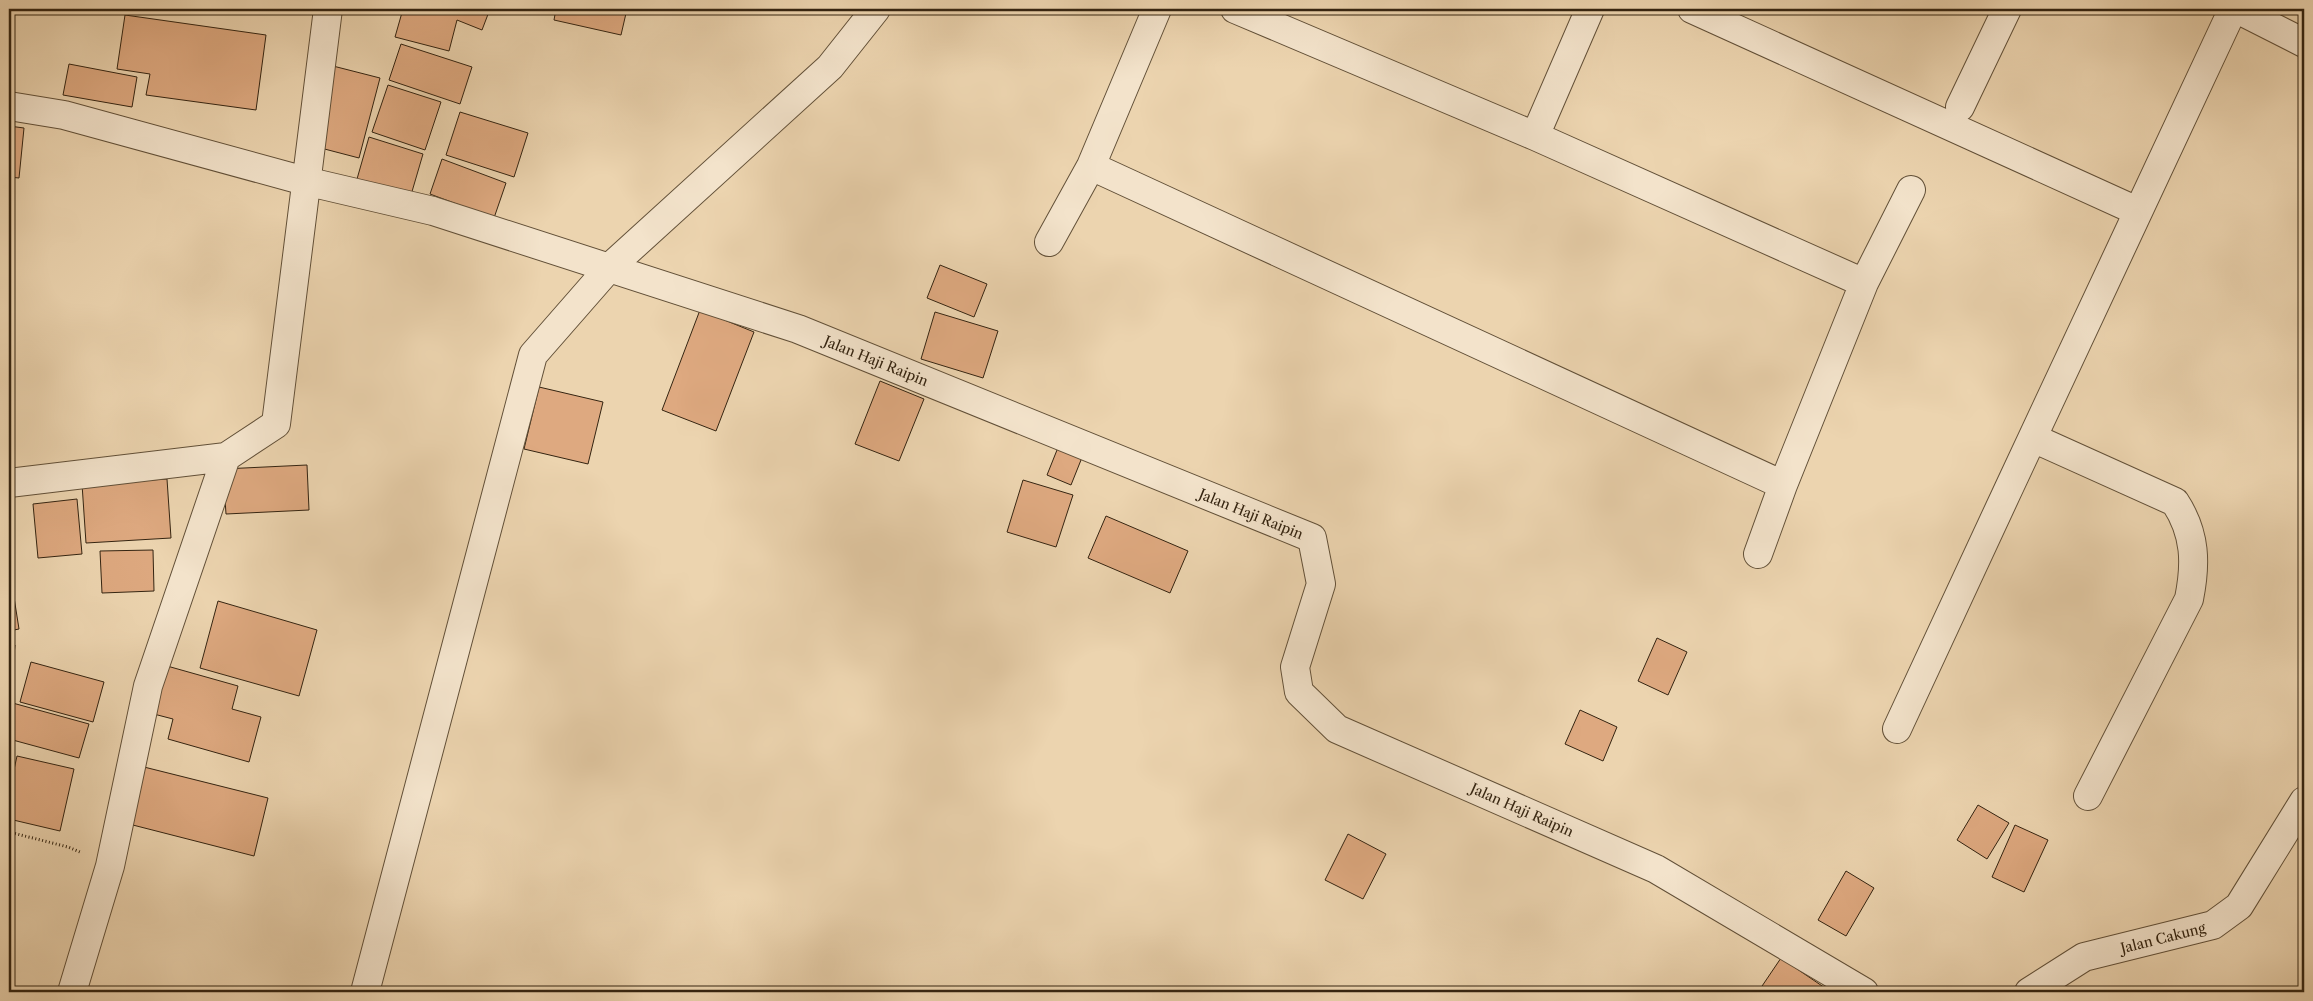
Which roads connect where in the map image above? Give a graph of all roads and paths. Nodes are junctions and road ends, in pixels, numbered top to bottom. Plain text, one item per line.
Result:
1 (328, 9) edge
2 (876, 9) edge
3 (1157, 9) edge
4 (1235, 9) edge
5 (1590, 9) edge
6 (1692, 9) edge
7 (2007, 9) edge
8 (2235, 9) edge
9 (2304, 43) edge
10 (9, 106) edge
11 (1960, 107) dead end
12 (1535, 136) junction
13 (1091, 166) junction
14 (306, 181) junction
15 (1911, 190) dead end
16 (2136, 211) junction
17 (1050, 242) dead end
18 (610, 268) junction
19 (1864, 283) junction
20 (2033, 438) junction
21 (226, 457) junction
22 (9, 483) edge
23 (1783, 485) junction
24 (1758, 554) dead end
25 (1897, 729) dead end
26 (2088, 796) dead end
27 (2304, 801) edge
28 (9, 836) edge
29 (110, 866) junction
30 (72, 992) edge
31 (365, 992) edge
32 (1864, 992) edge
33 (2029, 992) edge

1 - 14 street
2 - 18 street
3 - 13 street
4 - 12 street
5 - 12 street
6 - 16 street
7 - 11 street
8 - 9 street
8 - 16 street
10 - 14 street
12 - 19 street
13 - 17 street
13 - 23 street
14 - 18 street
14 - 21 street
15 - 19 street
16 - 20 street
18 - 31 street
18 - 32 street, Jalan Haji Raipin
19 - 23 street
20 - 25 street
20 - 26 street
21 - 22 street
21 - 29 street
23 - 24 street
27 - 33 street, Jalan Cakung
28 - 29 path
29 - 30 street

